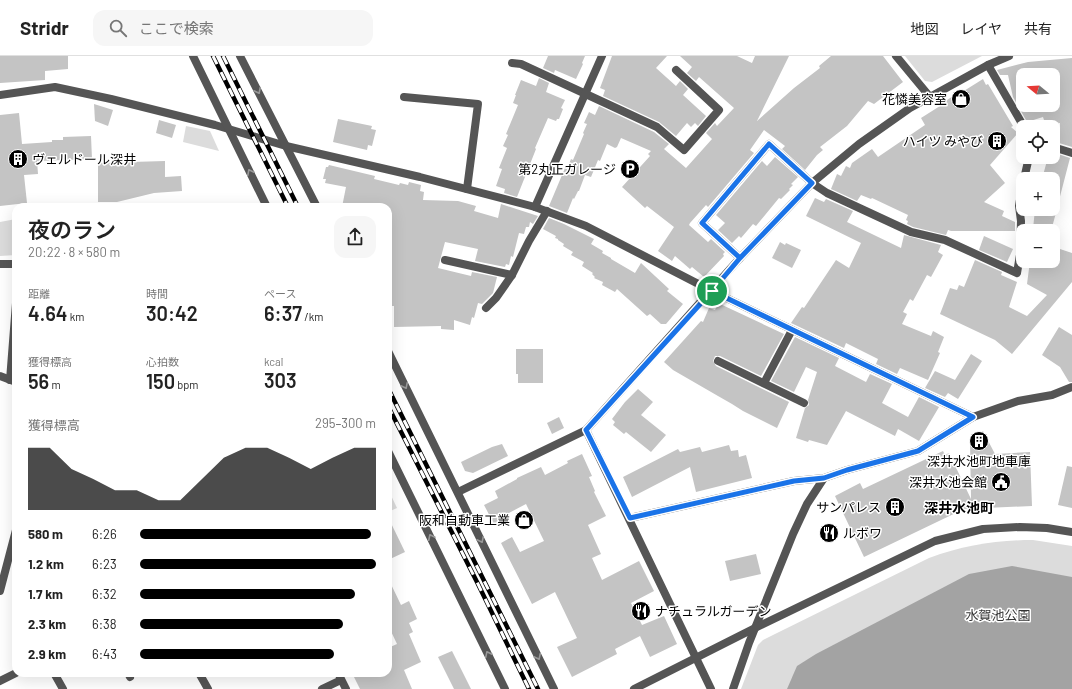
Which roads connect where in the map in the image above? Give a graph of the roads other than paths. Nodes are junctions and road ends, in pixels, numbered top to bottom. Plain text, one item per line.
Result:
1 (193, 56) edge
2 (240, 56) edge
3 (602, 56) edge
4 (896, 56) edge
5 (1009, 56) edge
6 (512, 63) dead end
7 (988, 65) junction
8 (676, 70) dead end
9 (586, 94) junction
10 (0, 95) edge
11 (404, 97) dead end
12 (930, 98) junction
13 (1020, 120) edge
14 (228, 129) junction
15 (286, 146) junction
16 (1060, 149) edge
17 (1072, 153) edge
18 (812, 183) junction
19 (467, 189) junction
20 (265, 203) edge
21 (315, 203) edge
22 (534, 207) junction
23 (547, 211) junction
24 (1020, 216) edge
25 (740, 258) junction
26 (445, 260) dead end
27 (0, 264) edge
28 (12, 264) edge
29 (512, 275) junction
30 (712, 291) junction
31 (486, 308) dead end
32 (792, 330) junction
33 (392, 359) edge
34 (718, 361) dead end
35 (0, 376) edge
36 (12, 381) edge
37 (764, 383) junction
38 (1072, 387) edge
39 (804, 403) dead end
40 (973, 417) junction
41 (586, 430) junction
42 (392, 465) edge
43 (824, 478) junction
44 (458, 492) junction
45 (630, 518) junction
46 (1072, 532) edge
47 (12, 545) edge
48 (0, 591) edge
49 (757, 626) junction
50 (696, 658) junction
51 (12, 675) edge
52 (56, 677) edge
53 (201, 677) edge
54 (339, 677) edge
55 (340, 677) edge
56 (0, 681) edge
57 (63, 689) edge
58 (208, 689) edge
59 (322, 689) edge
60 (346, 689) edge
61 (505, 689) edge
62 (554, 689) edge
63 (634, 689) edge
64 (711, 689) edge
65 (733, 689) edge

1 - 14 street
2 -> 15 street
3 - 9 street
4 - 12 street
5 - 7 street
6 - 9 street
7 - 12 street
7 - 13 street
8 - 9 street
9 - 22 street
10 - 14 street
11 - 19 street
12 - 18 street
14 - 15 street
20 -> 14 street
15 - 19 street
15 - 21 street
16 - 17 street
18 - 24 street
18 - 25 street
18 - 25 street
19 - 22 street
22 - 23 street
23 - 29 street
23 - 30 street
25 - 30 street
26 - 29 street
27 - 28 street
29 - 31 street
30 - 32 street
30 - 41 street
32 - 37 street
32 - 40 street
33 -> 44 street
34 - 37 street
35 - 36 street
37 - 39 street
38 - 40 street
40 - 43 street
41 - 44 street
41 - 45 street
61 -> 42 street
43 - 45 street
43 - 49 street
44 -> 62 street
45 - 50 street
46 - 49 street
47 - 48 street
49 - 50 street
49 - 65 street
50 - 63 street
50 - 64 street
51 - 56 street
52 - 57 street
53 - 58 street
54 - 59 street
55 - 60 street

